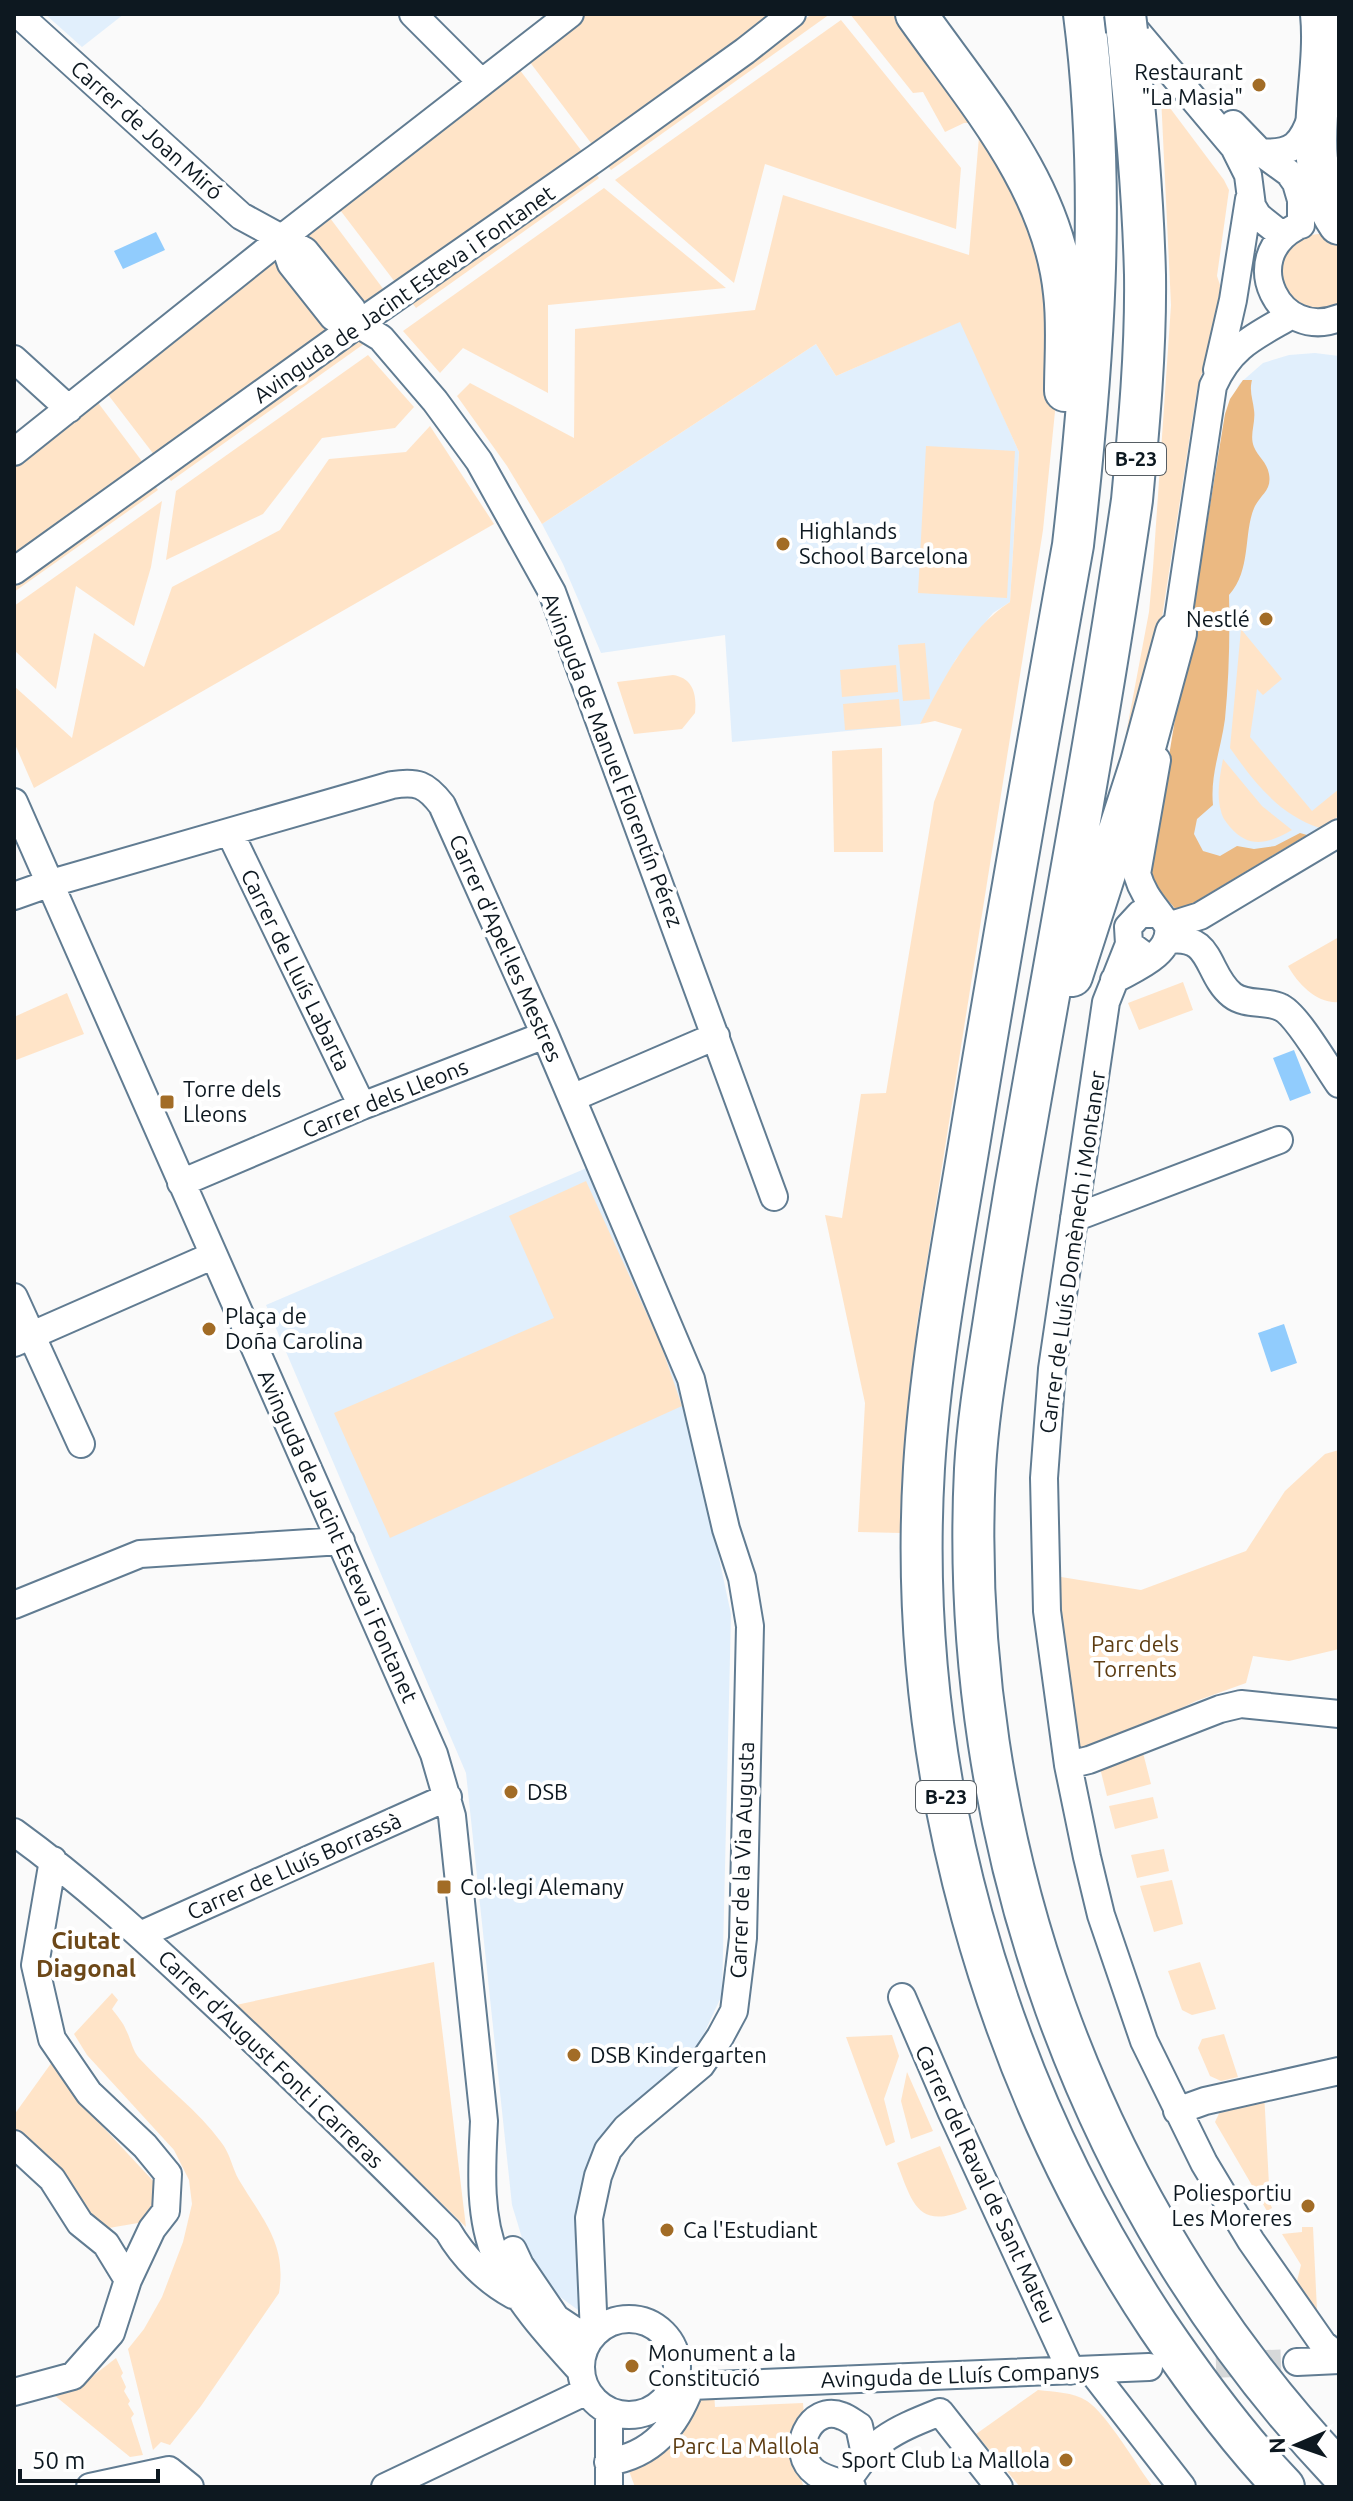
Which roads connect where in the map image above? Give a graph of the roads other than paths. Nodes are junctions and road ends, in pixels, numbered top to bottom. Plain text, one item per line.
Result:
1 (18, 14) edge
2 (413, 14) edge
3 (570, 14) edge
4 (916, 14) edge
5 (1321, 14) edge
6 (1129, 17) edge
7 (781, 19) edge
8 (1074, 25) edge
9 (481, 82) junction
10 (1317, 102) junction
11 (1260, 152) junction
12 (1249, 199) junction
13 (1316, 228) edge
14 (282, 238) junction
15 (1292, 315) junction
16 (1338, 319) edge
17 (358, 324) junction
18 (14, 359) edge
19 (1213, 386) junction
20 (69, 409) junction
21 (1084, 450) junction
22 (14, 452) edge
23 (14, 571) edge
24 (1176, 633) junction
25 (1055, 643) junction
26 (14, 802) edge
27 (230, 833) junction
28 (1339, 833) edge
29 (48, 884) junction
30 (14, 896) edge
31 (1162, 933) junction
32 (1129, 944) junction
33 (1114, 980) junction
34 (545, 1035) junction
35 (716, 1036) junction
36 (1339, 1084) edge
37 (1031, 1097) junction
38 (572, 1098) junction
39 (362, 1106) junction
40 (1279, 1140) dead end
41 (181, 1183) junction
42 (774, 1197) dead end
43 (1074, 1218) junction
44 (212, 1256) junction
45 (14, 1297) edge
46 (23, 1339) edge
47 (81, 1444) dead end
48 (715, 1481) joint
49 (341, 1541) junction
50 (14, 1605) edge
51 (1339, 1714) edge
52 (1068, 1765) junction
53 (448, 1797) junction
54 (14, 1832) edge
55 (53, 1860) junction
56 (140, 1935) junction
57 (902, 1997) dead end
58 (1339, 2071) edge
59 (1177, 2111) junction
60 (484, 2121) junction
61 (14, 2144) edge
62 (487, 2226) junction
63 (152, 2229) junction
64 (448, 2231) junction
65 (106, 2244) junction
66 (128, 2280) junction
67 (520, 2299) junction
68 (591, 2337) junction
69 (1339, 2358) edge
70 (1297, 2362) tunnel mouth
71 (1149, 2367) tunnel mouth
72 (1081, 2370) junction
73 (584, 2381) junction
74 (683, 2384) junction
75 (14, 2392) edge
76 (609, 2412) junction
77 (865, 2454) junction
78 (1339, 2471) edge
79 (609, 2475) edge
80 (847, 2486) edge
81 (90, 2487) edge
82 (190, 2487) edge
83 (385, 2487) edge
84 (999, 2487) edge
85 (1182, 2487) edge
86 (1284, 2487) edge

1 - 14 street, Carrer de Joan Miró
2 - 9 street
3 - 9 street
4 - 25 highway
5 - 10 highway
6 - 11 street
6 - 12 street
6 - 37 highway, B-23
7 - 17 street, Avinguda de Jacint Esteva i Fontanet
8 - 21 highway
8 - 21 highway, B-23
9 - 14 street
10 - 11 street
10 - 13 highway
11 - 13 street
12 - 13 street
12 - 19 street
13 - 15 street
14 - 17 street
14 - 20 street
15 - 16 street
15 - 19 street
17 - 23 street, Avinguda de Jacint Esteva i Fontanet
17 - 35 street, Avinguda de Manuel Florentín Pérez
18 - 20 street
19 - 24 street
20 - 22 street
21 - 25 highway, B-23
24 - 31 street
24 - 37 highway
25 - 86 highway, B-23
26 - 29 street, Avinguda de Jacint Esteva i Fontanet
27 - 29 street, Carrer d'Apel·les Mestres
27 - 34 street, Carrer d'Apel·les Mestres
27 - 39 street, Carrer de Lluís Labarta
28 - 31 street
29 - 30 street, Carrer d'Apel·les Mestres
29 - 41 street, Avinguda de Jacint Esteva i Fontanet
31 - 32 street
31 - 32 street, Carrer de Lluís Domènech i Montaner
31 - 33 street
31 - 36 street
32 - 33 street, Carrer de Lluís Domènech i Montaner
33 - 43 street, Carrer de Lluís Domènech i Montaner
34 - 38 street, Carrer d'Apel·les Mestres
34 - 39 street, Carrer dels Lleons
35 - 38 street
35 - 42 street, Avinguda de Manuel Florentín Pérez
37 - 78 highway, B-23
38 - 48 street, Carrer d'Apel·les Mestres
39 - 41 street, Carrer dels Lleons
40 - 43 street
41 - 44 street, Avinguda de Jacint Esteva i Fontanet
43 - 52 street, Carrer de Lluís Domènech i Montaner
44 - 46 street
44 - 49 street, Avinguda de Jacint Esteva i Fontanet
45 - 46 street
46 - 47 street
48 - 68 street, Carrer de la Via Augusta
49 - 50 street
49 - 53 street, Avinguda de Jacint Esteva i Fontanet
51 - 52 street
52 - 59 street, Carrer de Lluís Domènech i Montaner
53 - 56 street, Carrer de Lluís Borrassà
53 - 60 street, Avinguda de Jacint Esteva i Fontanet
54 - 55 street, Carrer d'August Font i Carreras
55 - 56 street, Carrer d'August Font i Carreras
55 - 63 street
56 - 64 street, Carrer d'August Font i Carreras
57 - 72 street, Carrer del Raval de Sant Mateu
58 - 59 street
59 - 69 street, Carrer de Lluís Domènech i Montaner
60 - 62 street, Avinguda de Jacint Esteva i Fontanet
60 - 68 street, Avinguda de Jacint Esteva i Fontanet
61 - 65 street
62 - 64 street
62 - 67 street, Avinguda de Jacint Esteva i Fontanet
63 - 65 street
63 - 66 street
64 - 67 street, Carrer d'August Font i Carreras
65 - 66 street
66 - 75 street
67 - 73 street, Avinguda de Jacint Esteva i Fontanet
68 - 73 street
68 - 74 street
69 - 70 street
71 - 72 street, Avinguda de Lluís Companys
72 - 74 street, Avinguda de Lluís Companys
72 - 85 street, Carrer del Raval de Sant Mateu
73 - 76 street
73 - 83 street
74 - 76 street
74 - 79 street
76 - 79 street
77 - 80 street
77 - 80 street
77 - 84 street
81 - 82 street

